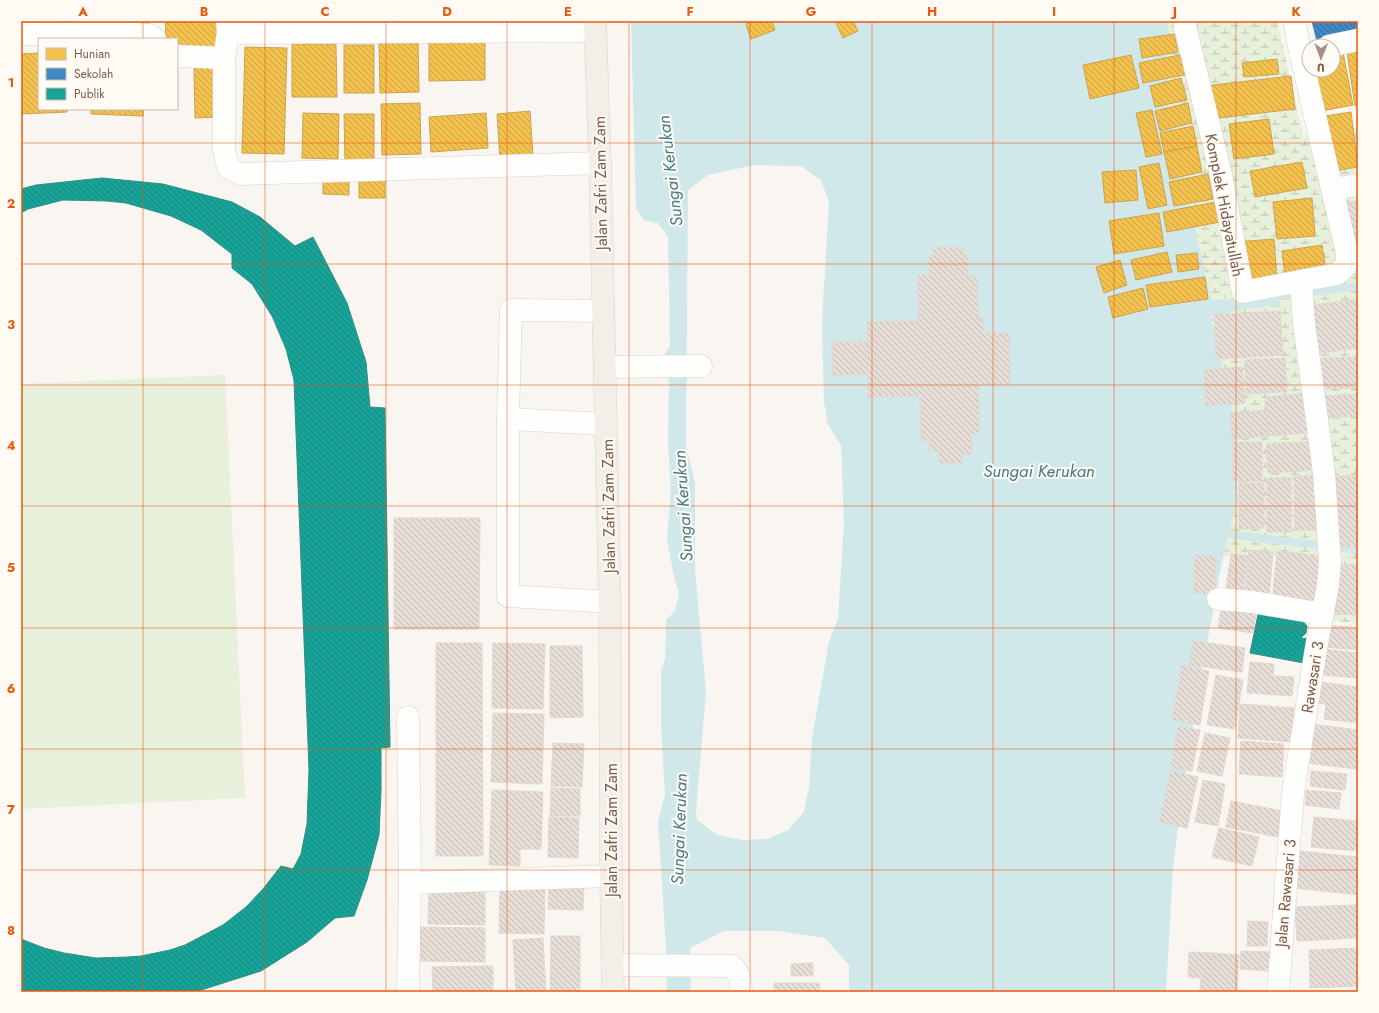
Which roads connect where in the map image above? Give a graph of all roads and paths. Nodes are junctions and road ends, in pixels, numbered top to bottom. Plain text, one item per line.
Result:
1 (1294, 21) edge
2 (595, 26) edge
3 (1185, 26) dead end
4 (228, 27) edge
5 (21, 34) edge
6 (154, 38) edge
7 (1301, 40) edge
8 (1358, 40) edge
9 (1341, 44) edge
10 (178, 56) edge
11 (224, 58) junction
12 (1310, 78) edge
13 (600, 163) junction
14 (1358, 185) edge
15 (1332, 189) junction
16 (1301, 281) junction
17 (603, 311) junction
18 (701, 366) dead end
19 (605, 367) junction
20 (508, 419) junction
21 (606, 424) junction
22 (1218, 599) dead end
23 (610, 602) junction
24 (1323, 614) junction
25 (408, 718) dead end
26 (1293, 793) joint
27 (611, 876) junction
28 (410, 883) junction
29 (612, 965) junction
30 (408, 992) edge
31 (613, 992) edge
32 (741, 992) edge
33 (1278, 992) edge

1 - 7 street, Komplek Hidayatullah
2 - 4 street
2 - 13 main road, Jalan Zafri Zam Zam
3 - 16 street, Komplek Hidayatullah
4 - 11 street
5 - 6 street
8 - 9 street
10 - 11 street
11 - 13 street
12 - 15 street, Komplek Hidayatullah
13 - 17 main road, Jalan Zafri Zam Zam
14 - 15 street
15 - 16 street, Komplek Hidayatullah
16 - 24 street, Rawasari 3
17 - 19 main road, Jalan Zafri Zam Zam
17 - 20 street
18 - 19 street
19 - 21 main road, Jalan Zafri Zam Zam
20 - 21 street
20 - 23 street
21 - 23 main road, Jalan Zafri Zam Zam
22 - 24 street
23 - 27 main road, Jalan Zafri Zam Zam
24 - 26 street, Rawasari 3
25 - 28 street
26 - 33 street, Jalan Rawasari 3
27 - 28 street
27 - 29 main road, Jalan Zafri Zam Zam
28 - 30 street
29 - 31 main road, Jalan Zafri Zam Zam
29 - 32 street

